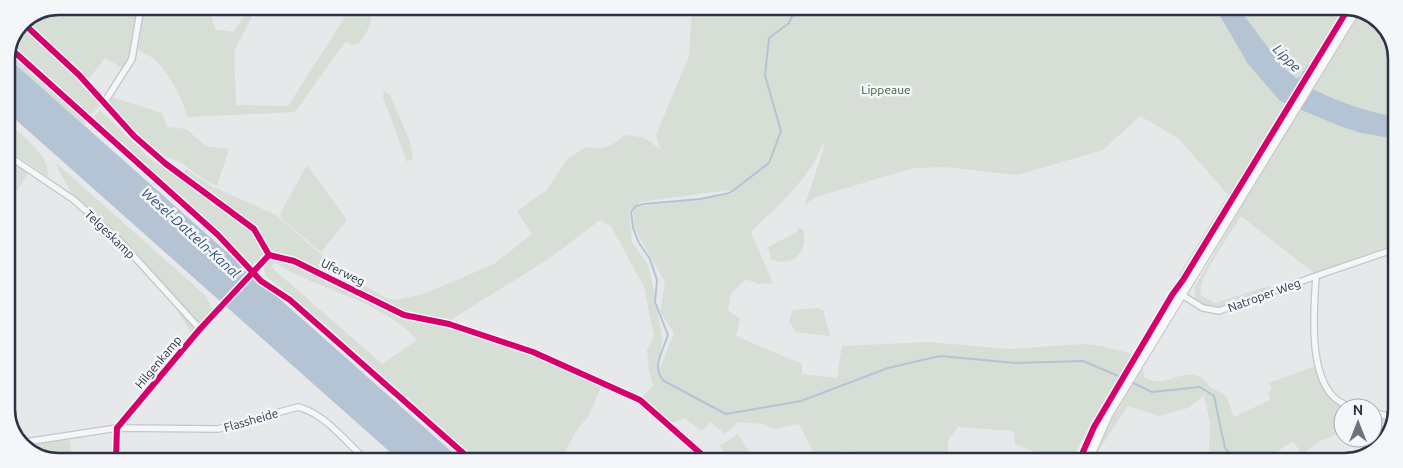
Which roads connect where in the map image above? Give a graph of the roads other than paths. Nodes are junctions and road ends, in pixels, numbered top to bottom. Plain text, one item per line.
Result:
1 (139, 15) edge
2 (1352, 16) edge
3 (28, 28) edge
4 (104, 103) junction
5 (15, 160) edge
6 (1388, 252) edge
7 (269, 255) junction
8 (1316, 276) junction
9 (1182, 295) junction
10 (200, 329) junction
11 (1336, 398) edge
12 (117, 428) junction
13 (30, 442) edge
14 (116, 453) edge
15 (358, 453) edge
16 (700, 453) edge
17 (1091, 453) edge

1 - 4 street
2 - 9 main road
3 - 4 street
4 - 7 street
5 - 10 street, Telgeskamp
6 - 8 street
7 - 10 street, Hilgenkamp
7 - 16 street, Uferweg
8 - 9 street, Natroper Weg
8 - 11 street, Natroper Weg
9 - 17 main road
10 - 12 street, Hilgenkamp
12 - 13 street
12 - 14 street
12 - 15 street, Flassheide

